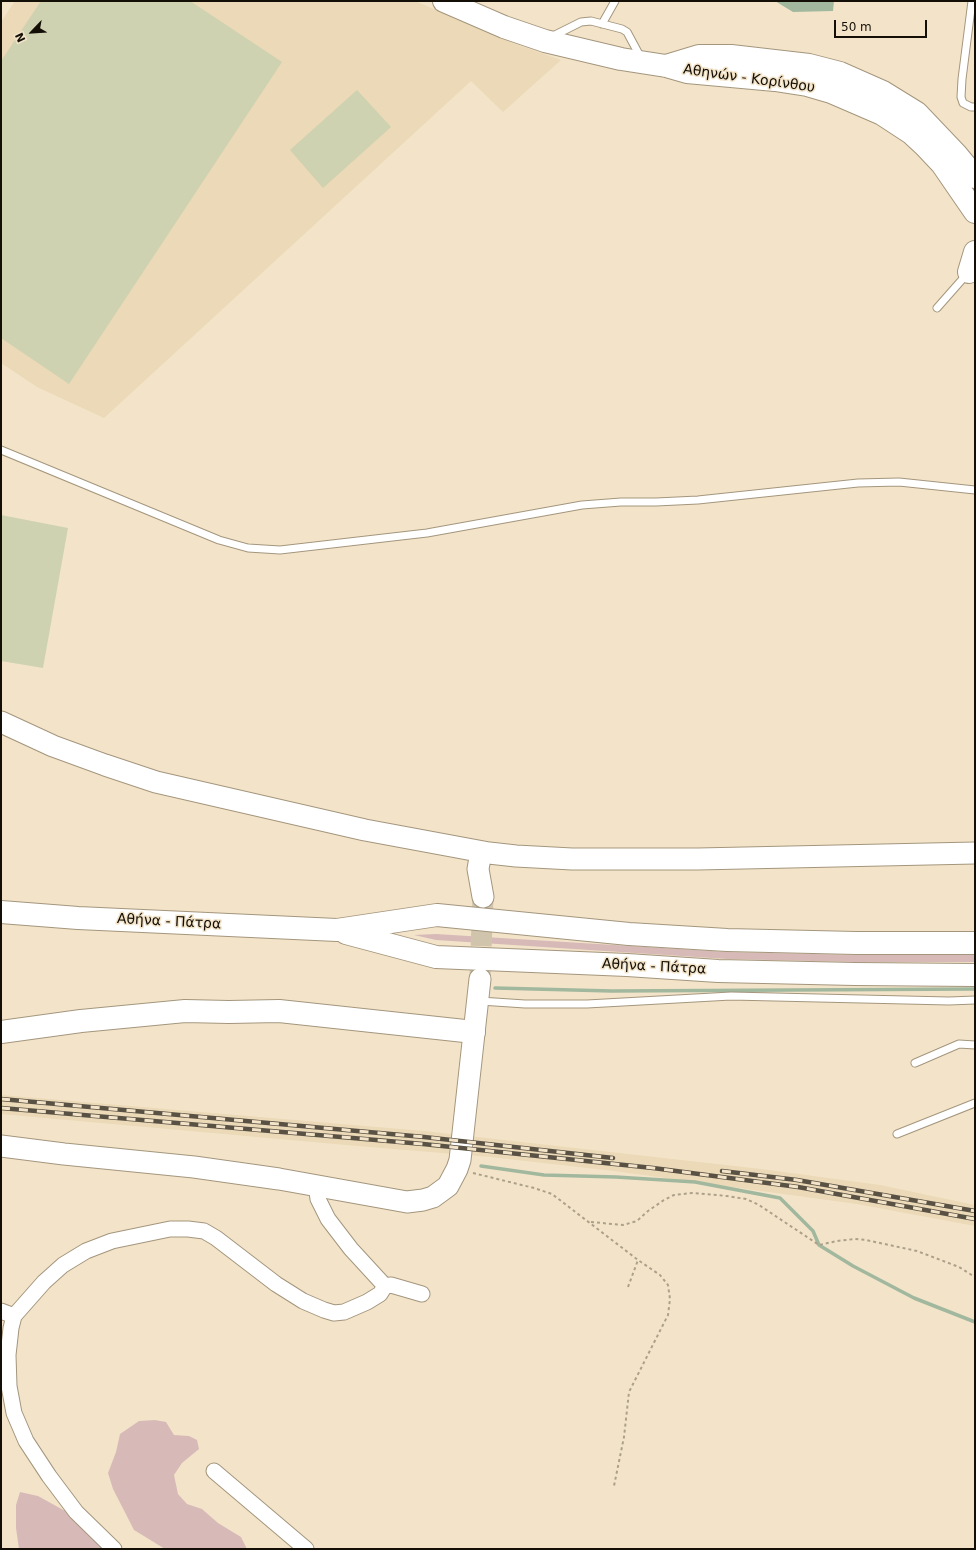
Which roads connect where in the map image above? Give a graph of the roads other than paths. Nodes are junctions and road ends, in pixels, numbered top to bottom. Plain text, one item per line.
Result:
1 (444, 1) edge
2 (615, 1) edge
3 (972, 1) edge
4 (602, 24) junction
5 (544, 41) junction
6 (642, 62) junction
7 (666, 66) junction
8 (975, 107) edge
9 (975, 177) edge
10 (971, 206) edge
11 (975, 225) edge
12 (974, 263) edge
13 (937, 308) dead end
14 (1, 450) edge
15 (975, 490) edge
16 (1, 722) edge
17 (975, 853) edge
18 (1, 912) edge
19 (337, 930) junction
20 (975, 943) edge
21 (975, 975) edge
22 (480, 979) tunnel mouth
23 (975, 1000) edge
24 (477, 1001) junction
25 (1, 1032) edge
26 (474, 1032) junction
27 (975, 1044) edge
28 (914, 1064) dead end
29 (975, 1103) edge
30 (897, 1134) dead end
31 (1, 1146) edge
32 (316, 1185) junction
33 (385, 1286) junction
34 (422, 1294) dead end
35 (8, 1313) edge
36 (214, 1471) dead end
37 (114, 1549) edge
38 (306, 1549) edge

1 - 5 main road, Αθηνών - Κορίνθου
2 - 4 lane
3 - 8 lane
4 - 5 lane
4 - 6 lane
5 - 6 main road, Αθηνών - Κορίνθου
6 - 7 main road, Αθηνών - Κορίνθου
7 - 9 main road, Αθηνών - Κορίνθου
7 - 10 main road, Αθηνών - Κορίνθου
10 - 11 main road, Αθηνών - Κορίνθου
12 - 13 lane
14 - 15 lane
16 - 17 street
18 - 19 main road, Αθήνα - Πάτρα
19 - 20 main road, Αθήνα - Πάτρα
19 - 21 main road, Αθήνα - Πάτρα
22 - 24 street
23 - 24 lane
24 - 26 street
25 - 26 main road
26 - 32 street
27 - 28 lane
29 - 30 lane
31 - 32 street
32 - 33 street
33 - 34 street
33 - 35 street
35 - 37 street
36 - 38 street

